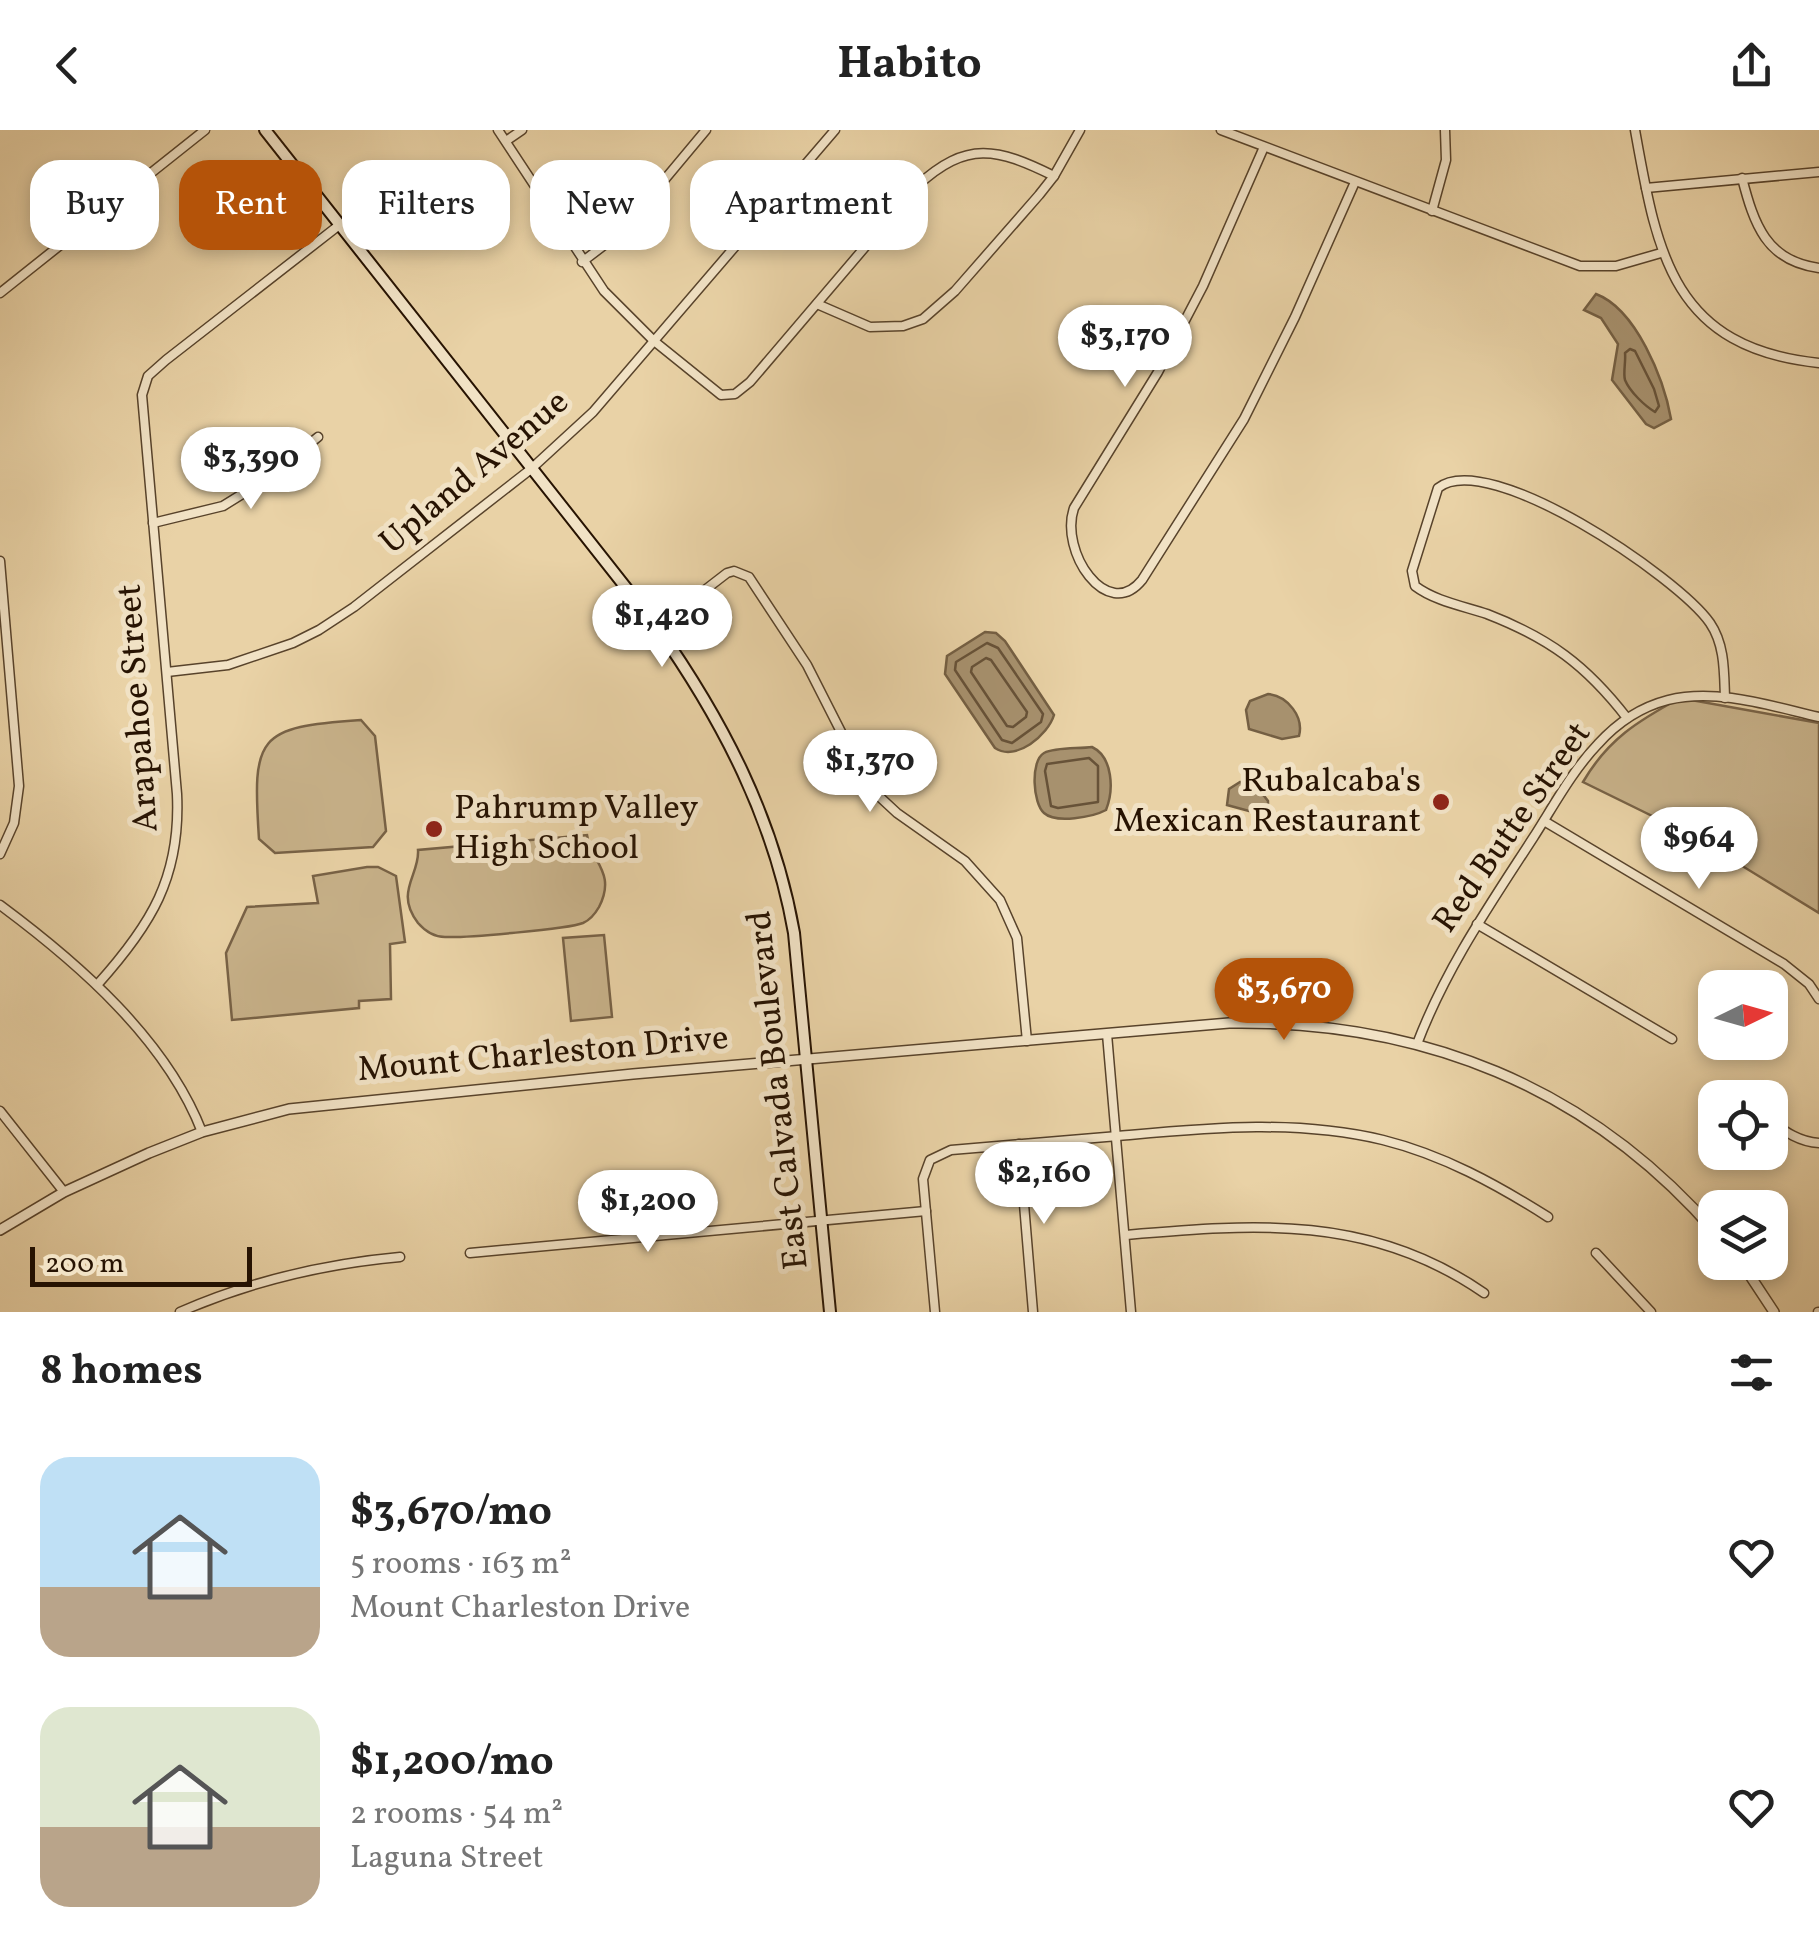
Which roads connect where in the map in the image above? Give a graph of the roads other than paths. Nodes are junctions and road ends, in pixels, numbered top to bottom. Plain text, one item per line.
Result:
1 (205, 130) edge
2 (264, 130) edge
3 (498, 130) edge
4 (522, 130) edge
5 (706, 130) edge
6 (836, 130) edge
7 (1080, 130) edge
8 (1221, 130) edge
9 (1444, 130) edge
10 (1635, 130) edge
11 (506, 141) junction
12 (1264, 148) junction
13 (1819, 172) edge
14 (1054, 176) junction
15 (1742, 178) junction
16 (1355, 182) junction
17 (1646, 188) junction
18 (1432, 211) junction
19 (338, 226) junction
20 (1662, 253) junction
21 (582, 262) junction
22 (1819, 268) edge
23 (0, 293) edge
24 (817, 304) junction
25 (654, 341) junction
26 (1819, 363) edge
27 (318, 437) dead end
28 (531, 469) junction
29 (153, 523) junction
30 (0, 561) edge
31 (656, 628) junction
32 (167, 672) junction
33 (1725, 698) junction
34 (1819, 717) edge
35 (1627, 718) junction
36 (1544, 822) junction
37 (0, 854) edge
38 (0, 905) edge
39 (1477, 924) junction
40 (97, 985) junction
41 (1819, 999) edge
42 (1107, 1034) junction
43 (1672, 1039) dead end
44 (1028, 1041) junction
45 (1417, 1044) junction
46 (808, 1060) junction
47 (0, 1111) edge
48 (1788, 1131) edge
49 (202, 1132) junction
50 (1116, 1136) junction
51 (1819, 1143) edge
52 (1019, 1144) junction
53 (64, 1192) junction
54 (926, 1211) junction
55 (1698, 1214) edge
56 (1548, 1217) dead end
57 (822, 1220) junction
58 (0, 1230) edge
59 (1125, 1234) junction
60 (470, 1253) dead end
61 (1596, 1253) dead end
62 (400, 1257) dead end
63 (1753, 1280) edge
64 (1484, 1293) dead end
65 (180, 1312) edge
66 (830, 1312) edge
67 (936, 1312) edge
68 (1033, 1312) edge
69 (1131, 1312) edge
70 (1650, 1312) edge
71 (1774, 1312) edge

1 - 23 street
2 - 19 main road, East Calvada Boulevard
3 - 11 street
4 - 11 street
5 - 21 street
6 - 25 street, Upland Avenue
7 - 14 street
8 - 12 street
9 - 18 street
10 - 17 street
11 - 21 street
12 - 16 street
12 - 16 street
13 - 15 street
14 - 24 street
14 - 24 street
15 - 17 street
15 - 22 street
16 - 18 street
17 - 20 street
18 - 20 street
19 - 28 main road, East Calvada Boulevard
19 - 29 street, Arapahoe Street
20 - 26 street
21 - 25 street
24 - 25 street
25 - 28 street, Upland Avenue
27 - 29 street
28 - 31 main road, East Calvada Boulevard
28 - 32 street, Upland Avenue
29 - 32 street, Arapahoe Street
30 - 37 street
31 - 44 street
31 - 46 main road, East Calvada Boulevard
32 - 40 street, Arapahoe Street
33 - 34 street, Red Butte Street
33 - 35 street, Red Butte Street
33 - 35 street
35 - 36 street, Red Butte Street
36 - 39 street, Red Butte Street
36 - 41 street
38 - 40 street
39 - 43 street
39 - 45 street, Red Butte Street
40 - 49 street
42 - 44 street, Mount Charleston Drive
42 - 45 street, Mount Charleston Drive
42 - 50 street
44 - 46 street, Mount Charleston Drive
45 - 55 street, Mount Charleston Drive
46 - 49 street, Mount Charleston Drive
46 - 57 main road, East Calvada Boulevard
47 - 53 street
48 - 51 street
49 - 53 street, Mount Charleston Drive
50 - 52 street
50 - 56 street
50 - 59 street
52 - 54 street
52 - 68 street
53 - 58 street, Mount Charleston Drive
54 - 57 street
54 - 67 street
57 - 60 street
57 - 66 main road, East Calvada Boulevard
59 - 64 street
59 - 69 street
61 - 70 street
62 - 65 street
63 - 71 street

